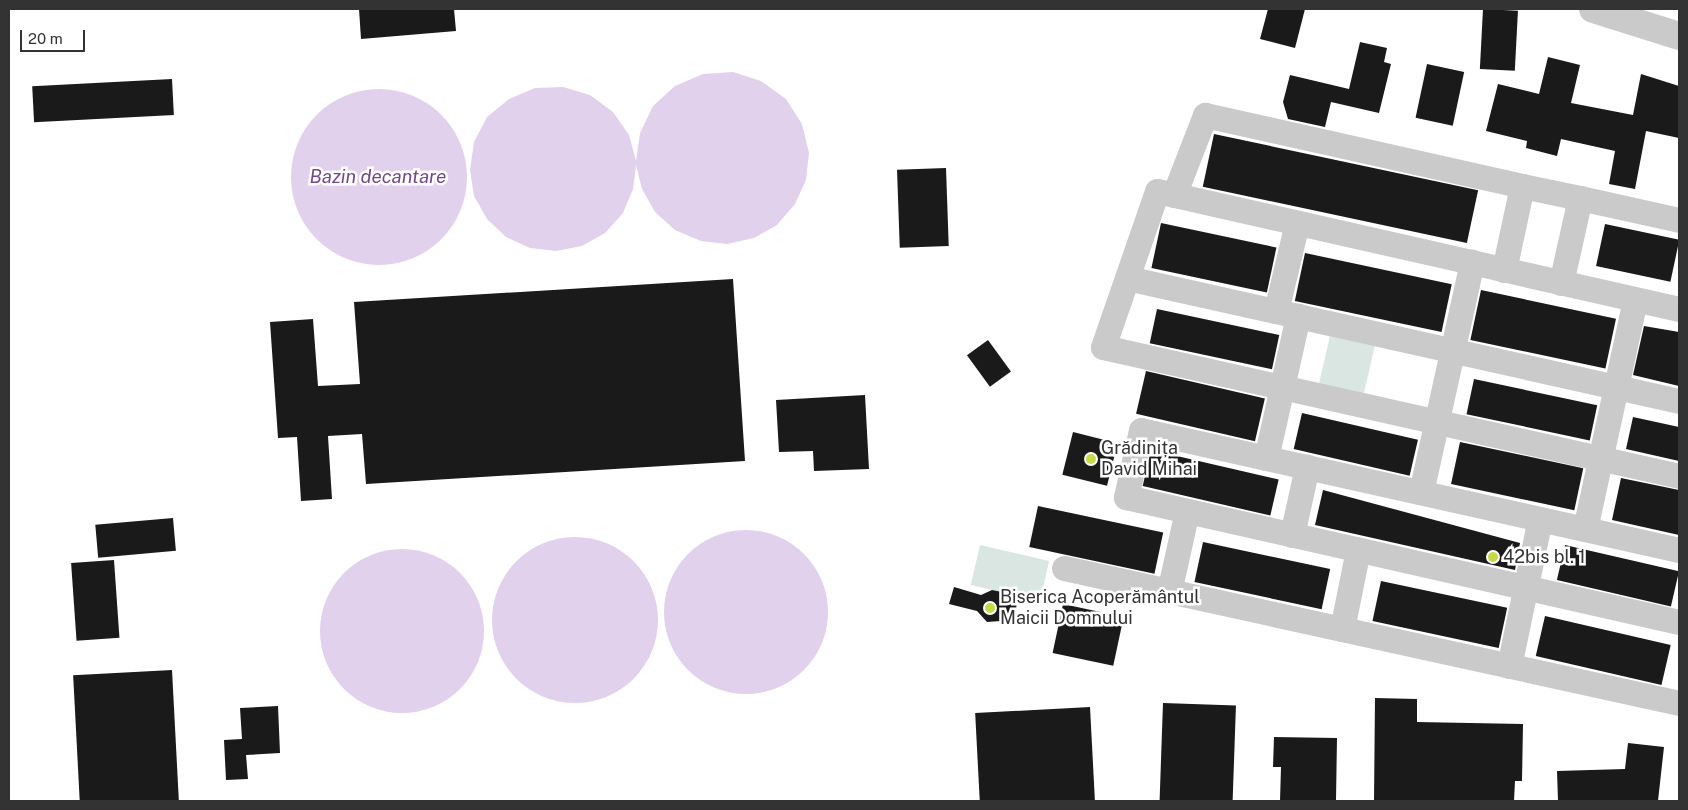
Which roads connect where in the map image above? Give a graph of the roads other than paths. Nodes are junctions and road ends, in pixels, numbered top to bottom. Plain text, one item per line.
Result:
1 (1593, 9) edge
2 (1679, 36) edge
3 (1522, 186) junction
4 (1174, 195) junction
5 (1580, 198) junction
6 (1679, 220) edge
7 (1297, 223) junction
8 (1472, 262) junction
9 (1504, 270) junction
10 (1127, 278) junction
11 (1561, 283) junction
12 (1635, 300) junction
13 (1679, 309) edge
14 (1287, 314) junction
15 (1453, 351) junction
16 (1282, 387) junction
17 (1616, 387) junction
18 (1679, 401) edge
19 (1437, 422) junction
20 (1266, 458) junction
21 (1600, 458) junction
22 (1307, 467) junction
23 (1679, 476) edge
24 (1421, 492) junction
25 (1187, 511) junction
26 (1540, 519) junction
27 (1585, 529) junction
28 (1292, 535) junction
29 (1358, 550) junction
30 (1679, 550) edge
31 (1064, 568) dead end
32 (1525, 588) junction
33 (1169, 592) junction
34 (1679, 622) edge
35 (1342, 629) junction
36 (1509, 666) junction
37 (1679, 703) edge

1 - 2 street
3 - 4 street
3 - 5 street
3 - 9 street
4 - 7 street
4 - 10 street
5 - 6 street
5 - 11 street
7 - 8 street
7 - 14 street
8 - 9 street
8 - 15 street
9 - 11 street
10 - 14 street
10 - 16 street
11 - 12 street
12 - 13 street
12 - 17 street
14 - 15 street
14 - 16 street
15 - 17 street
15 - 19 street
16 - 19 street
16 - 20 street
17 - 18 street
17 - 21 street
19 - 21 street
19 - 24 street
20 - 22 street
20 - 25 street
21 - 23 street
21 - 27 street
22 - 24 street
22 - 28 street
24 - 26 street
25 - 28 street
25 - 33 street
26 - 27 street
26 - 32 street
27 - 30 street
28 - 29 street
29 - 32 street
29 - 35 street
31 - 33 street
32 - 34 street
32 - 36 street
33 - 35 street
35 - 36 street
36 - 37 street

